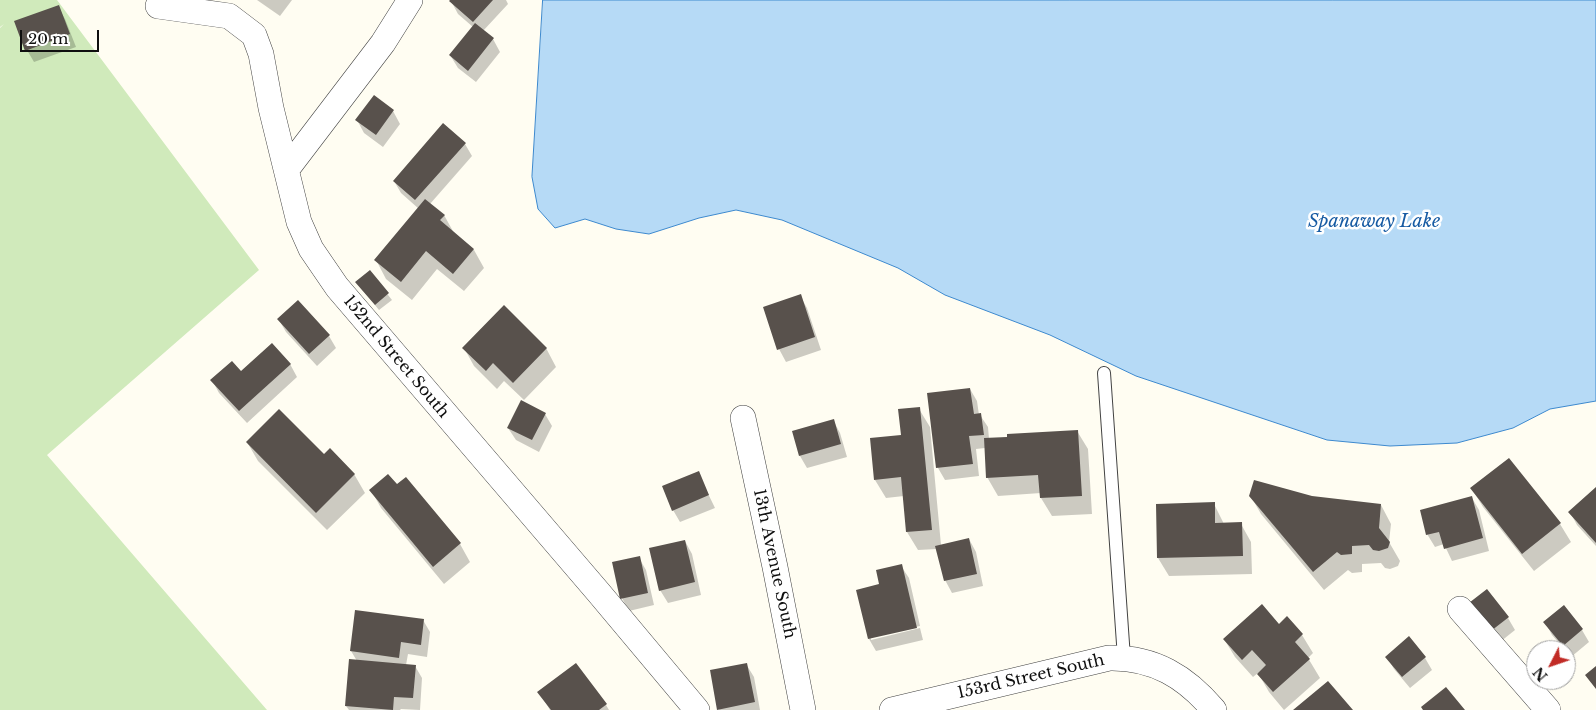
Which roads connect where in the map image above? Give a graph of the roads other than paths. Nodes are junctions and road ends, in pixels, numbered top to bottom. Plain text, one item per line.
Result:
1 (410, 0) edge
2 (158, 6) dead end
3 (286, 170) junction
4 (1104, 373) dead end
5 (743, 418) dead end
6 (1460, 609) dead end
7 (1124, 658) junction
8 (697, 710) edge
9 (803, 710) edge
10 (892, 710) edge
11 (1214, 710) edge
12 (1548, 710) edge

1 - 3 street
2 - 3 street, 152nd Street South
3 - 8 street, 152nd Street South
4 - 7 lane
5 - 9 street, 13th Avenue South
6 - 12 street
7 - 10 street, 153rd Street South
7 - 11 street, 153rd Street South

